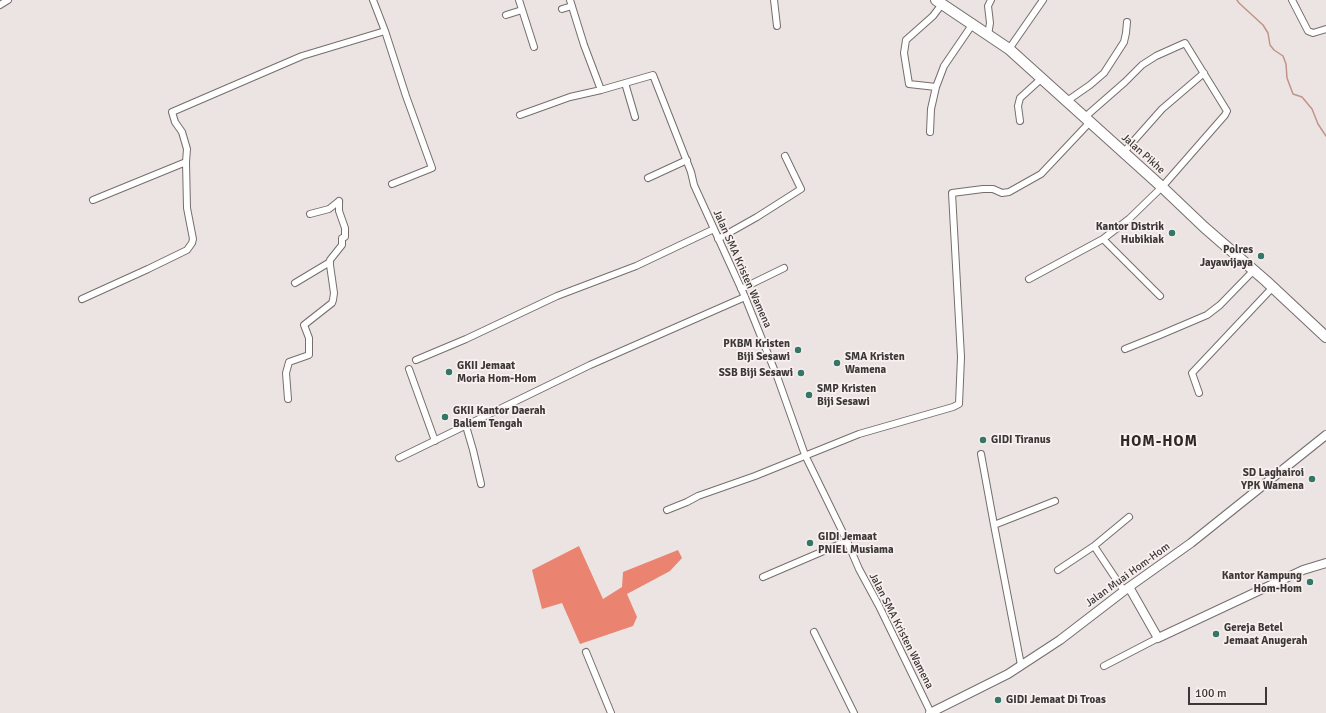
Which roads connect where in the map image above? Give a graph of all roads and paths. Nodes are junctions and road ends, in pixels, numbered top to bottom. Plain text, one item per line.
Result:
1 (8, 0) edge
2 (373, 0) edge
3 (519, 0) edge
4 (774, 0) edge
5 (991, 0) edge
6 (1043, 0) edge
7 (1292, 0) edge
8 (939, 2) edge
9 (571, 3) edge
10 (0, 5) edge
11 (562, 9) dead end
12 (522, 10) junction
13 (506, 15) dead end
14 (1127, 22) dead end
15 (972, 25) junction
16 (777, 26) dead end
17 (1326, 29) edge
18 (385, 31) junction
19 (988, 36) junction
20 (534, 46) dead end
21 (1009, 49) junction
22 (1204, 73) junction
23 (1042, 78) junction
24 (625, 83) junction
25 (936, 87) junction
26 (601, 90) junction
27 (1067, 101) junction
28 (520, 115) dead end
29 (635, 117) dead end
30 (1087, 120) junction
31 (1020, 122) dead end
32 (930, 132) dead end
33 (1123, 153) junction
34 (785, 156) dead end
35 (687, 160) junction
36 (186, 162) junction
37 (648, 178) dead end
38 (392, 184) dead end
39 (1162, 187) junction
40 (93, 200) dead end
41 (310, 214) dead end
42 (714, 229) junction
43 (718, 239) junction
44 (1104, 239) junction
45 (330, 262) junction
46 (784, 268) dead end
47 (1254, 270) junction
48 (1029, 280) dead end
49 (295, 283) dead end
50 (1273, 287) junction
51 (741, 289) junction
52 (1160, 296) dead end
53 (745, 297) junction
54 (82, 299) dead end
55 (1326, 337) edge
56 (1125, 349) dead end
57 (416, 360) dead end
58 (409, 369) dead end
59 (1199, 393) dead end
60 (288, 399) dead end
61 (466, 426) junction
62 (1326, 435) edge
63 (435, 441) junction
64 (981, 454) dead end
65 (806, 455) junction
66 (399, 458) dead end
67 (481, 484) dead end
68 (1055, 501) dead end
69 (667, 510) dead end
70 (1129, 517) dead end
71 (994, 525) junction
72 (847, 541) junction
73 (1094, 546) junction
74 (1326, 563) edge
75 (1058, 570) dead end
76 (763, 577) dead end
77 (1126, 589) junction
78 (814, 632) dead end
79 (1158, 638) junction
80 (586, 652) dead end
81 (1021, 665) junction
82 (1104, 666) dead end
83 (611, 713) edge
84 (854, 713) edge
85 (931, 713) edge

1 - 10 street
2 - 18 street
3 - 12 street
4 - 16 street
5 - 19 street
6 - 21 street
7 - 17 street
8 - 15 highway, Jalan Pikhe
8 - 25 street
9 - 11 street
9 - 26 street
12 - 13 street
12 - 20 street
14 - 27 street
15 - 19 highway, Jalan Pikhe
15 - 25 street
18 - 36 street
18 - 38 street
19 - 21 highway, Jalan Pikhe
21 - 23 highway, Jalan Pikhe
22 - 30 street
22 - 33 street
22 - 39 street
23 - 27 highway, Jalan Pikhe
23 - 31 street
24 - 26 street, Jalan SMA Kristen Wamena
24 - 29 street
24 - 35 street, Jalan SMA Kristen Wamena
25 - 32 street
26 - 28 street, Jalan SMA Kristen Wamena
27 - 30 highway, Jalan Pikhe
30 - 33 highway, Jalan Pikhe
30 - 65 street
33 - 39 highway, Jalan Pikhe
34 - 43 street
35 - 37 street
35 - 42 street, Jalan SMA Kristen Wamena
36 - 40 street
36 - 54 street
39 - 44 street
39 - 47 highway, Jalan Pikhe
41 - 45 street
42 - 43 street, Jalan SMA Kristen Wamena
42 - 57 street
43 - 51 street, Jalan SMA Kristen Wamena
44 - 48 street
44 - 52 street
45 - 49 street
45 - 60 street
46 - 51 street
47 - 50 highway, Jalan Pikhe
47 - 56 street
50 - 55 highway, Jalan Pikhe
50 - 59 street
51 - 53 street, Jalan SMA Kristen Wamena
53 - 61 street
53 - 65 street, Jalan SMA Kristen Wamena
58 - 63 street
61 - 63 street
61 - 67 street
62 - 77 street, Jalan Muai Hom-Hom
63 - 66 street
64 - 71 street
65 - 69 street
65 - 72 street, Jalan SMA Kristen Wamena
68 - 71 street
70 - 73 street
71 - 81 street
72 - 76 street
72 - 85 street, Jalan SMA Kristen Wamena
73 - 75 street
73 - 77 street
74 - 79 street
77 - 79 street
77 - 81 street, Jalan Muai Hom-Hom
78 - 84 street
79 - 82 street
80 - 83 street
81 - 85 street, Jalan Muai Hom-Hom

